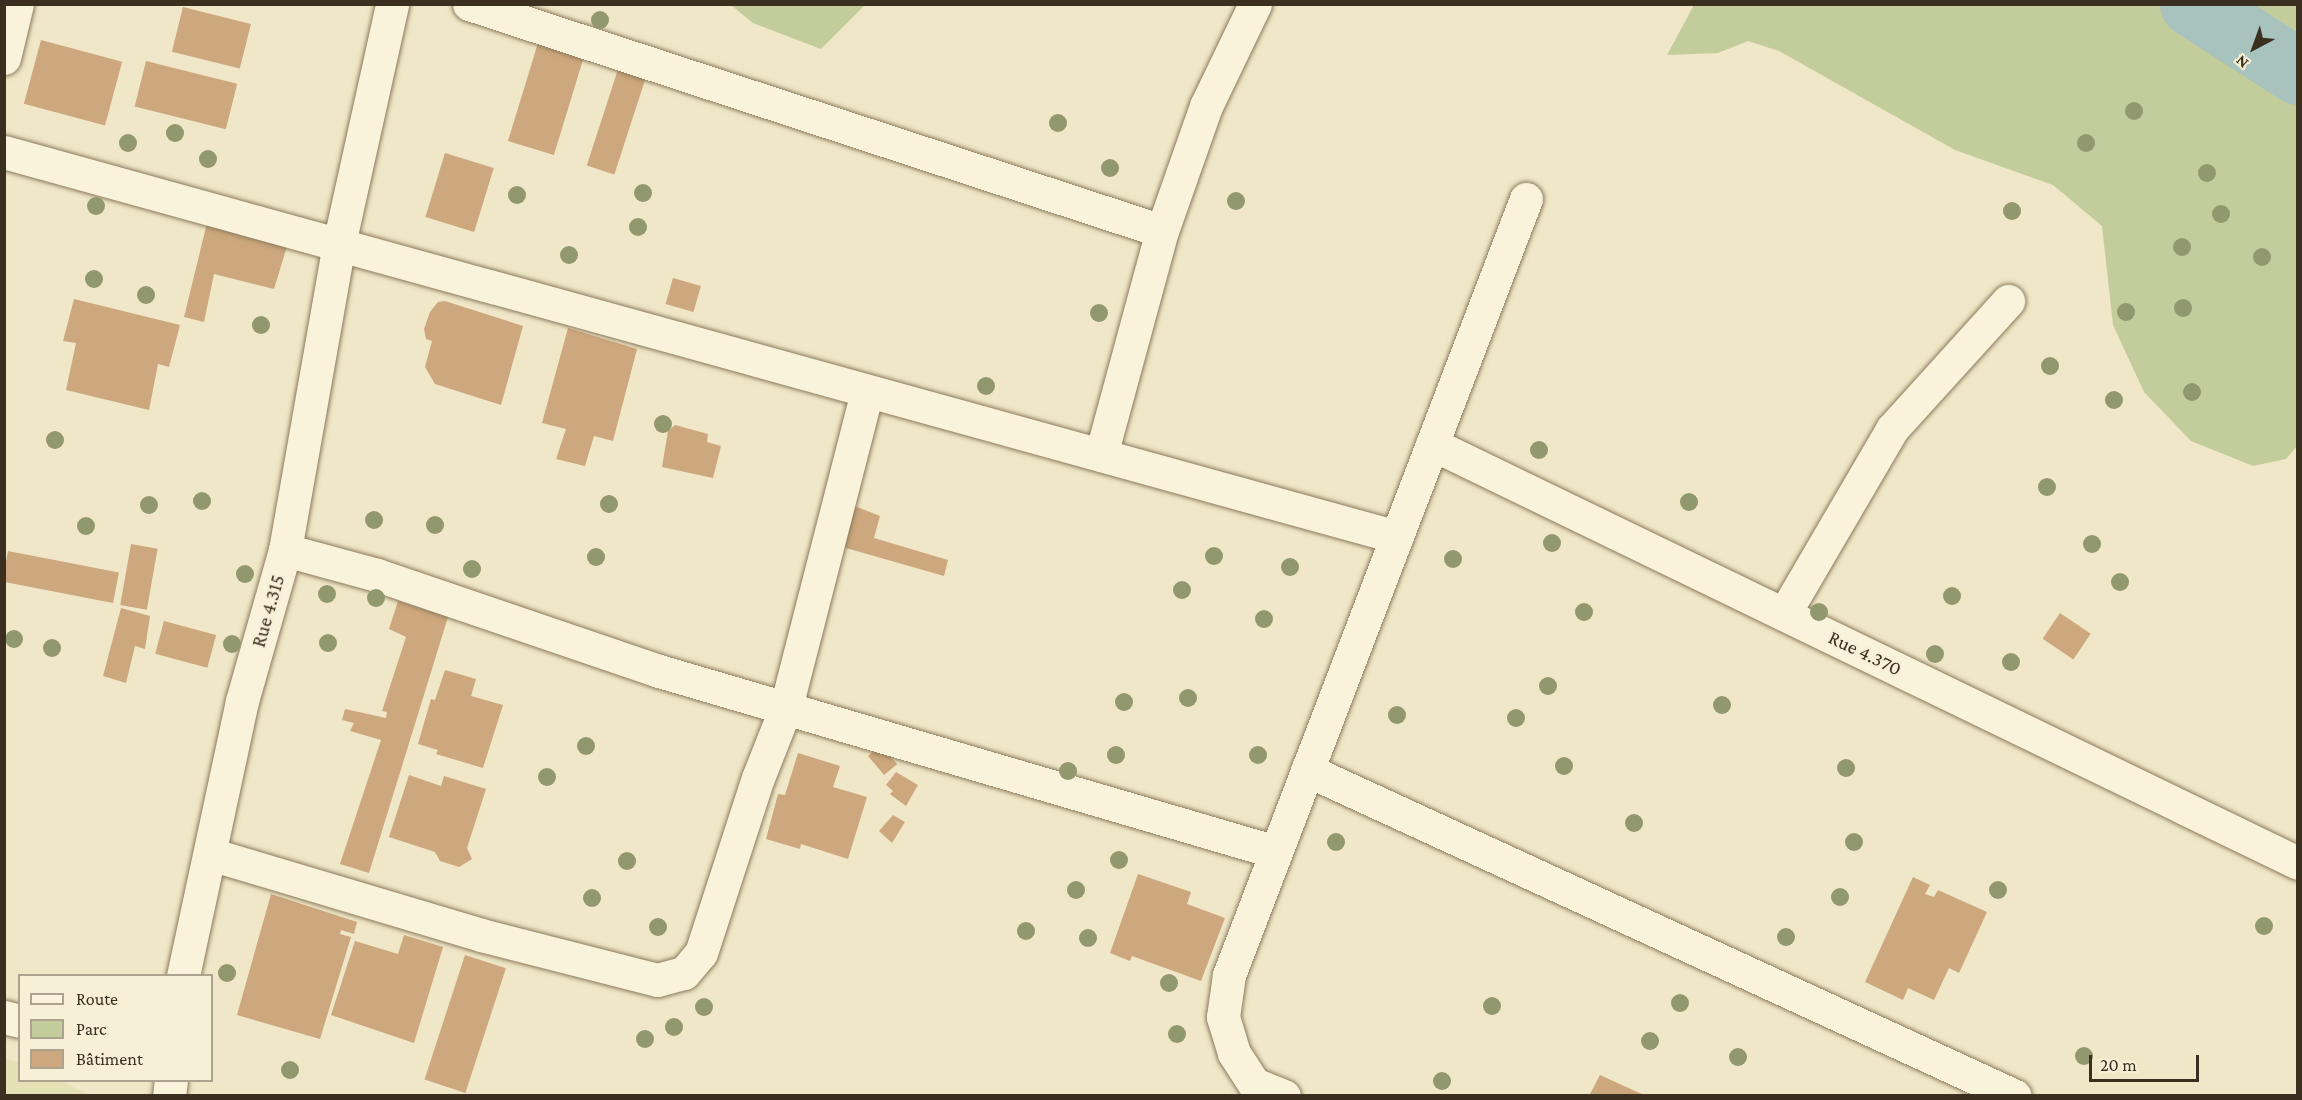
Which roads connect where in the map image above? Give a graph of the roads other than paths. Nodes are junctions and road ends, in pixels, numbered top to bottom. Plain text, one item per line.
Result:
1 (17, 4) edge
2 (392, 4) edge
3 (469, 4) edge
4 (1255, 4) edge
5 (4, 58) edge
6 (4, 152) edge
7 (1526, 199) dead end
8 (1162, 231) junction
9 (339, 244) junction
10 (2008, 301) dead end
11 (867, 391) junction
12 (1432, 444) junction
13 (1101, 455) junction
14 (1397, 537) junction
15 (285, 550) junction
16 (1784, 614) junction
17 (786, 708) junction
18 (1307, 770) junction
19 (1276, 852) junction
20 (210, 854) junction
21 (2298, 863) edge
22 (183, 974) edge
23 (1284, 1095) edge
24 (2015, 1095) edge

1 - 5 street
2 - 9 street, Rue 4.315
3 - 8 street
4 - 8 street
6 - 9 street
7 - 12 street
8 - 13 street
9 - 11 street
9 - 15 street, Rue 4.315
10 - 16 street
11 - 13 street
11 - 17 street
12 - 14 street
12 - 16 street, Rue 4.370
13 - 14 street
14 - 18 street
15 - 17 street
15 - 20 street, Rue 4.315
16 - 21 street, Rue 4.370
17 - 19 street
17 - 20 street
18 - 19 street
18 - 24 street
19 - 23 street
20 - 22 street, Rue 4.315

